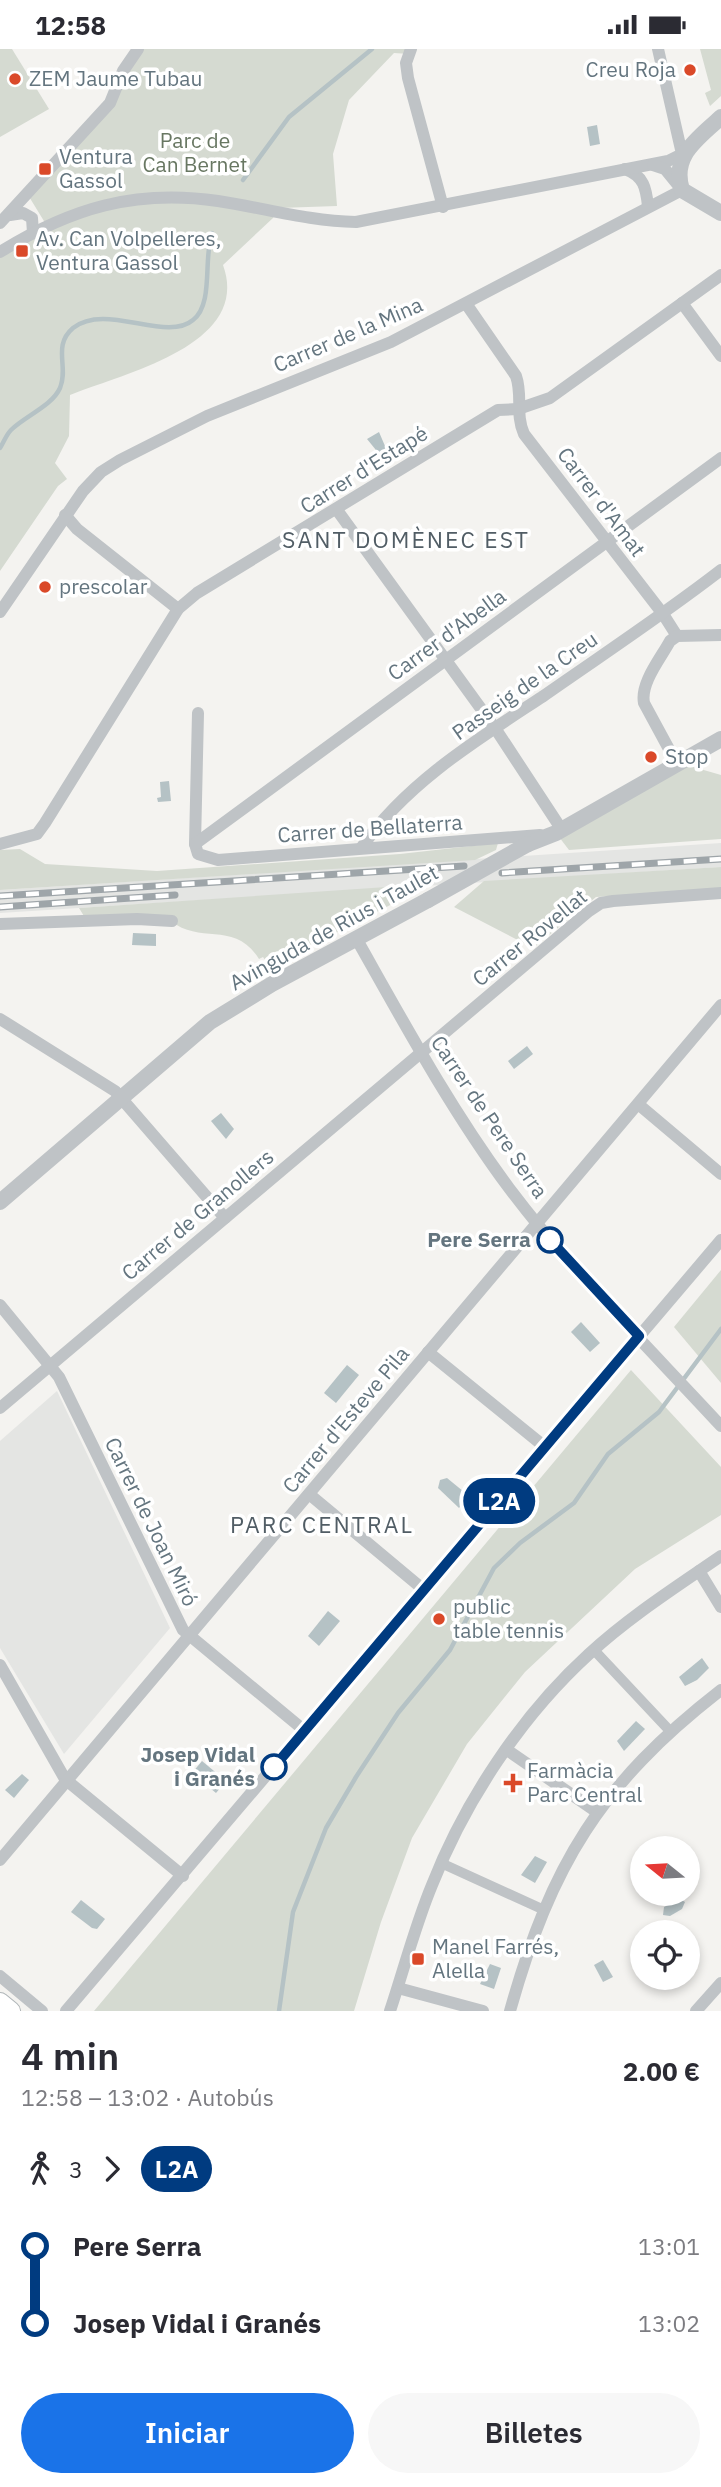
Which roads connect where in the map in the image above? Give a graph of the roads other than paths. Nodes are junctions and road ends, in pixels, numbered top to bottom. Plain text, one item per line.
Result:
1 (138, 49) edge
2 (411, 49) edge
3 (658, 49) edge
4 (721, 117) edge
5 (682, 154) junction
6 (653, 165) junction
7 (625, 169) junction
8 (682, 190) junction
9 (648, 206) junction
10 (443, 207) junction
11 (721, 213) edge
12 (11, 217) edge
13 (33, 233) junction
14 (0, 252) edge
15 (721, 275) edge
16 (682, 303) junction
17 (467, 305) junction
18 (721, 356) edge
19 (518, 409) junction
20 (721, 459) edge
21 (337, 510) junction
22 (65, 515) junction
23 (606, 543) junction
24 (721, 569) edge
25 (178, 609) junction
26 (0, 612) edge
27 (659, 617) junction
28 (721, 635) edge
29 (673, 638) junction
30 (444, 661) junction
31 (198, 713) dead end
32 (495, 728) junction
33 (721, 739) edge
34 (676, 762) junction
35 (559, 831) junction
36 (0, 844) edge
37 (362, 847) junction
38 (197, 849) junction
39 (721, 893) edge
40 (172, 921) dead end
41 (0, 924) edge
42 (356, 938) junction
43 (721, 1005) edge
44 (0, 1019) edge
45 (422, 1052) junction
46 (121, 1097) junction
47 (638, 1104) junction
48 (721, 1174) edge
49 (0, 1202) edge
50 (225, 1218) junction
51 (537, 1223) junction
52 (721, 1240) edge
53 (0, 1305) edge
54 (639, 1336) junction
55 (428, 1352) junction
56 (51, 1365) junction
57 (0, 1408) edge
58 (721, 1426) edge
59 (545, 1447) junction
60 (309, 1494) junction
61 (721, 1556) edge
62 (699, 1571) junction
63 (424, 1590) junction
64 (721, 1607) edge
65 (189, 1636) junction
66 (594, 1650) junction
67 (0, 1665) edge
68 (721, 1691) edge
69 (305, 1731) junction
70 (670, 1731) junction
71 (507, 1749) junction
72 (67, 1780) junction
73 (597, 1812) junction
74 (0, 1860) edge
75 (441, 1863) junction
76 (183, 1876) junction
77 (542, 1909) junction
78 (0, 1976) edge
79 (721, 1983) edge
80 (398, 1988) junction
81 (0, 2002) edge
82 (11, 2011) edge
83 (42, 2011) edge
84 (66, 2011) edge
85 (390, 2011) edge
86 (483, 2011) edge
87 (510, 2011) edge
88 (696, 2011) edge

1 - 12 street
2 - 10 street
3 - 5 street
4 - 5 street
5 - 6 street
5 - 8 street
6 - 7 street
6 - 8 street
7 - 9 street
7 - 10 street
8 - 9 street, Carrer de la Mina
8 - 11 street
9 - 17 street, Carrer de la Mina
10 - 13 street
12 - 13 street
13 - 14 street
15 - 16 street, Carrer d'Estapé
16 - 18 street
16 - 19 street, Carrer d'Estapé
17 - 19 street, Carrer d'Amat
17 - 22 street, Carrer de la Mina
19 - 21 street, Carrer d'Estapé
19 - 23 street, Carrer d'Amat
20 - 23 street, Carrer d'Abella
21 - 25 street, Carrer d'Estapé
21 - 30 street
22 - 25 street
22 - 26 street, Carrer de la Mina
23 - 27 street, Carrer d'Amat
23 - 30 street, Carrer d'Abella
24 - 27 street, Passeig de la Creu
25 - 36 street, Carrer d'Estapé
27 - 29 street, Carrer d'Amat
27 - 32 street, Passeig de la Creu
28 - 29 street
29 - 34 street
30 - 32 street
30 - 38 street, Carrer d'Abella
31 - 38 street
32 - 35 street
32 - 37 street, Passeig de la Creu
33 - 34 street, Avinguda de Rius i Taulet
34 - 35 street, Avinguda de Rius i Taulet
35 - 37 street, Carrer de Bellaterra
35 - 42 street, Avinguda de Rius i Taulet, bridge
37 - 38 street, Carrer de Bellaterra
39 - 45 street, Carrer Rovellat
40 - 41 street
42 - 45 street, Carrer de Pere Serra
42 - 46 street, Avinguda de Rius i Taulet
43 - 47 street, Carrer d'Esteve Pila
44 - 46 street
45 - 50 street, Carrer de Granollers
45 - 51 street, Carrer de Pere Serra
46 - 49 street, Avinguda de Rius i Taulet
46 - 50 street
47 - 48 street
47 - 51 street, Carrer d'Esteve Pila
50 - 56 street, Carrer de Granollers
51 - 54 street, Carrer de Pere Serra
51 - 55 street, Carrer d'Esteve Pila
52 - 54 street
53 - 56 street, Carrer de Joan Miró
54 - 58 street, Carrer de Pere Serra
54 - 59 street
55 - 59 street
55 - 60 street, Carrer d'Esteve Pila
56 - 57 street, Carrer de Granollers
56 - 65 street, Carrer de Joan Miró
59 - 63 street
60 - 63 street
60 - 65 street, Carrer d'Esteve Pila
61 - 62 street
62 - 64 street
62 - 66 street
63 - 69 street
65 - 69 street, Carrer de Joan Miró
65 - 72 street, Carrer d'Esteve Pila
66 - 70 street
66 - 71 street
67 - 72 street
68 - 70 street
69 - 76 street
70 - 73 street
71 - 73 street
71 - 75 street
72 - 74 street, Carrer d'Esteve Pila
72 - 76 street
73 - 77 street
75 - 77 street
75 - 80 street
76 - 84 street
77 - 87 street
78 - 83 street
79 - 88 street
80 - 85 street
80 - 86 street
81 - 82 main road

